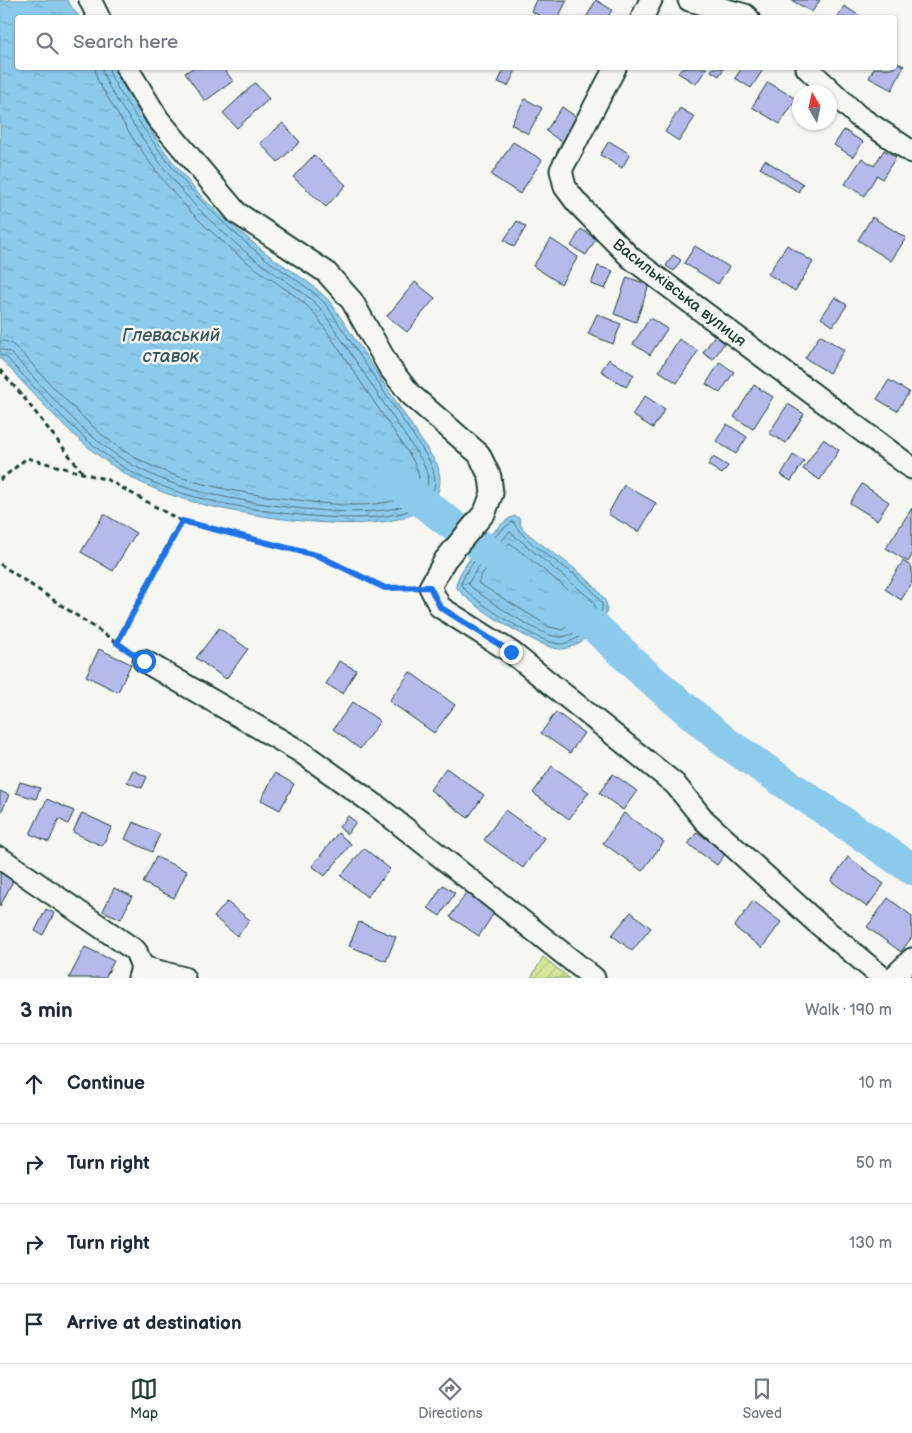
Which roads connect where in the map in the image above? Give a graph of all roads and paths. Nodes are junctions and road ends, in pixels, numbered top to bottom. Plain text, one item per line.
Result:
1 (90, 0) edge
2 (651, 0) edge
3 (689, 0) edge
4 (98, 15) edge
5 (644, 15) edge
6 (738, 15) edge
7 (128, 70) edge
8 (614, 70) edge
9 (809, 70) edge
10 (912, 152) edge
11 (0, 370) edge
12 (912, 468) edge
13 (84, 474) junction
14 (0, 480) edge
15 (182, 521) junction
16 (0, 564) edge
17 (430, 587) junction
18 (117, 643) junction
19 (144, 661) joint
20 (0, 858) edge
21 (140, 972) edge
22 (184, 978) edge
23 (594, 978) edge
24 (883, 978) edge

1 - 4 street
2 - 5 street
3 - 6 street
7 - 17 street
8 - 12 street, Васильківська вулиця
9 - 10 street
11 - 13 path
13 - 14 path
13 - 15 path
15 - 17 path
15 - 18 path
16 - 18 path
17 - 24 street
18 - 19 path
19 - 23 street
20 - 21 street
21 - 22 street

